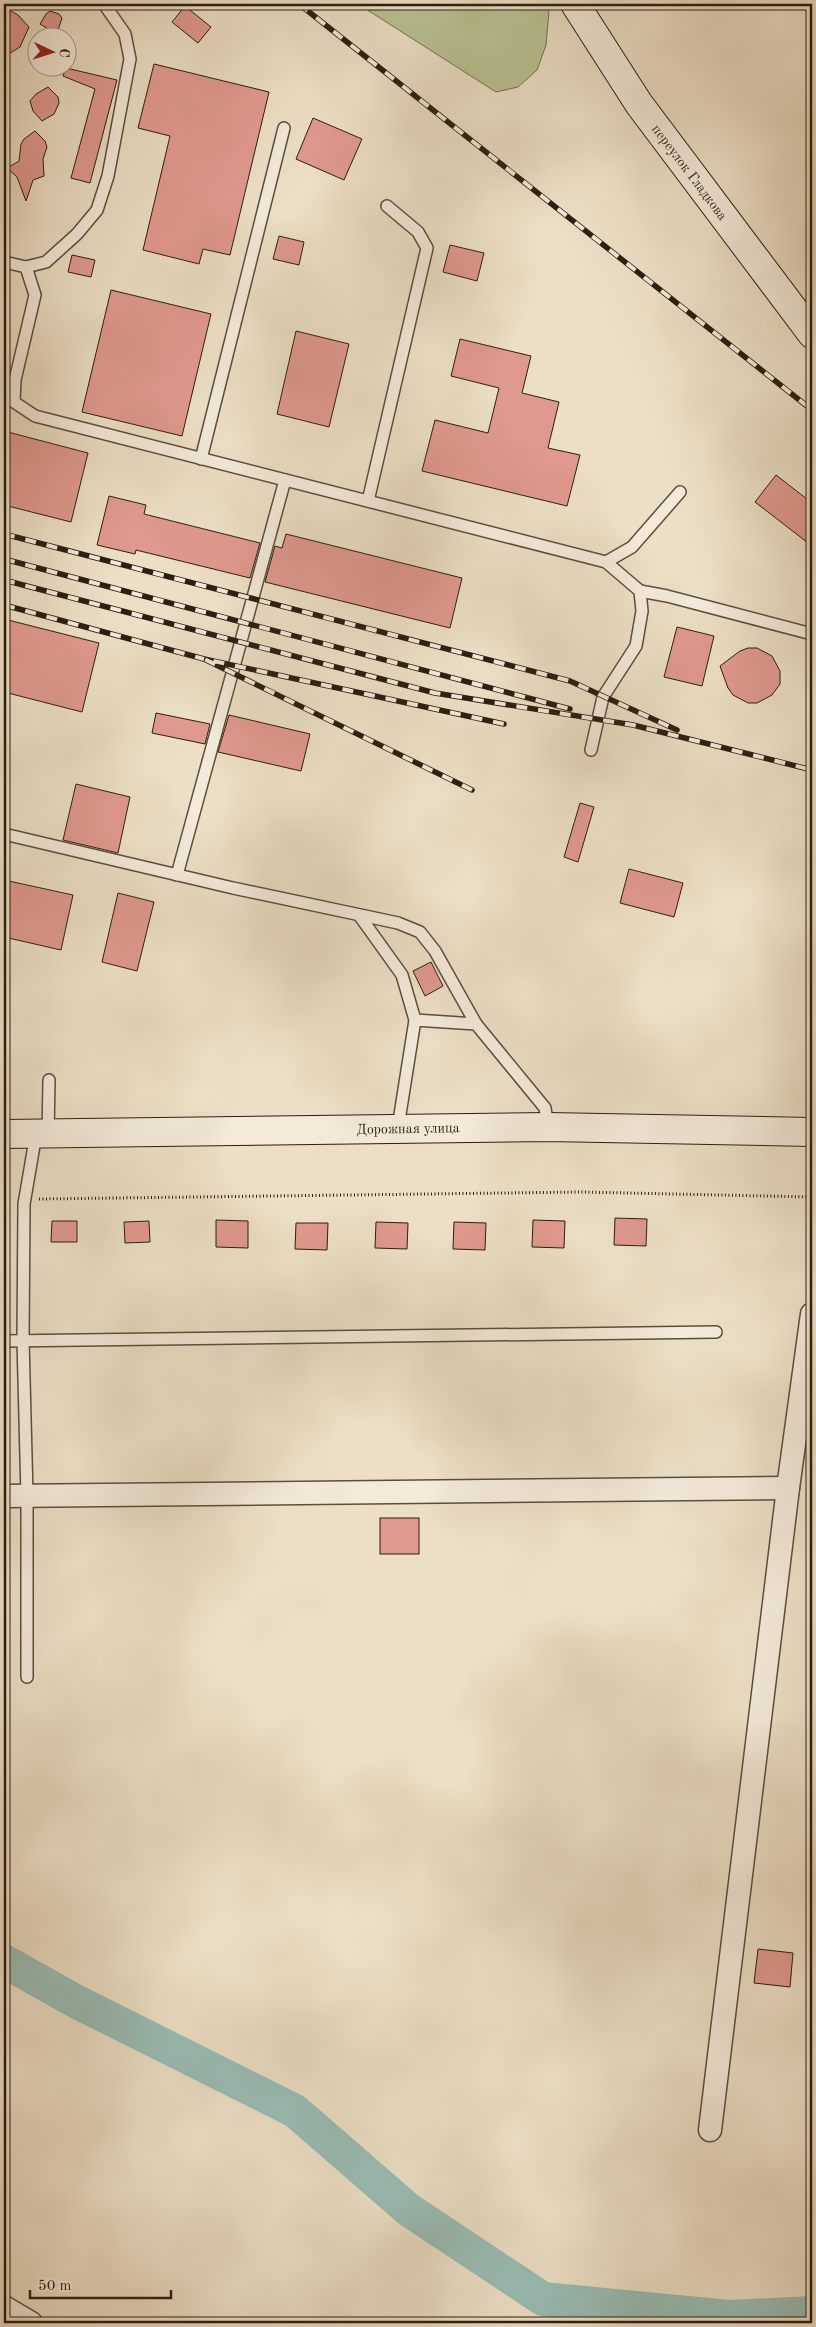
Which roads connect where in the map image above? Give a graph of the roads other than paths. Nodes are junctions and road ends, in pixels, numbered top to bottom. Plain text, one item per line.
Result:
1 (104, 4) edge
2 (575, 4) edge
3 (284, 128) dead end
4 (387, 206) dead end
5 (4, 262) edge
6 (26, 267) junction
7 (812, 334) edge
8 (201, 459) junction
9 (285, 480) junction
10 (680, 492) dead end
11 (368, 501) junction
12 (606, 562) junction
13 (640, 591) junction
14 (812, 634) edge
15 (592, 750) dead end
16 (4, 834) edge
17 (177, 875) junction
18 (359, 914) junction
19 (415, 1020) junction
20 (476, 1024) junction
21 (48, 1080) dead end
22 (398, 1127) junction
23 (548, 1127) junction
24 (812, 1132) edge
25 (4, 1134) edge
26 (42, 1134) junction
27 (812, 1314) edge
28 (716, 1332) dead end
29 (23, 1340) junction
30 (4, 1341) edge
31 (788, 1488) junction
32 (4, 1496) edge
33 (27, 1496) junction
34 (27, 1677) dead end
35 (710, 2130) dead end
36 (4, 2307) edge
37 (31, 2323) edge

1 - 6 lane
2 - 7 street, переулок Гладкова
3 - 8 lane
4 - 11 lane
5 - 6 lane
6 - 8 lane
8 - 9 lane
9 - 11 lane
9 - 17 lane
10 - 12 lane
11 - 12 lane
12 - 13 lane
13 - 14 lane
13 - 15 lane
16 - 17 lane
17 - 18 lane
18 - 19 lane
18 - 20 lane
19 - 20 lane
19 - 22 lane
20 - 23 lane
21 - 26 lane
22 - 23 street, Дорожная улица
22 - 26 street, Дорожная улица
23 - 24 street, Дорожная улица
25 - 26 street, Дорожная улица
26 - 29 lane
27 - 31 street
28 - 29 lane
29 - 30 lane
29 - 33 lane
31 - 33 street
31 - 35 street
32 - 33 street
33 - 34 lane
36 - 37 street

